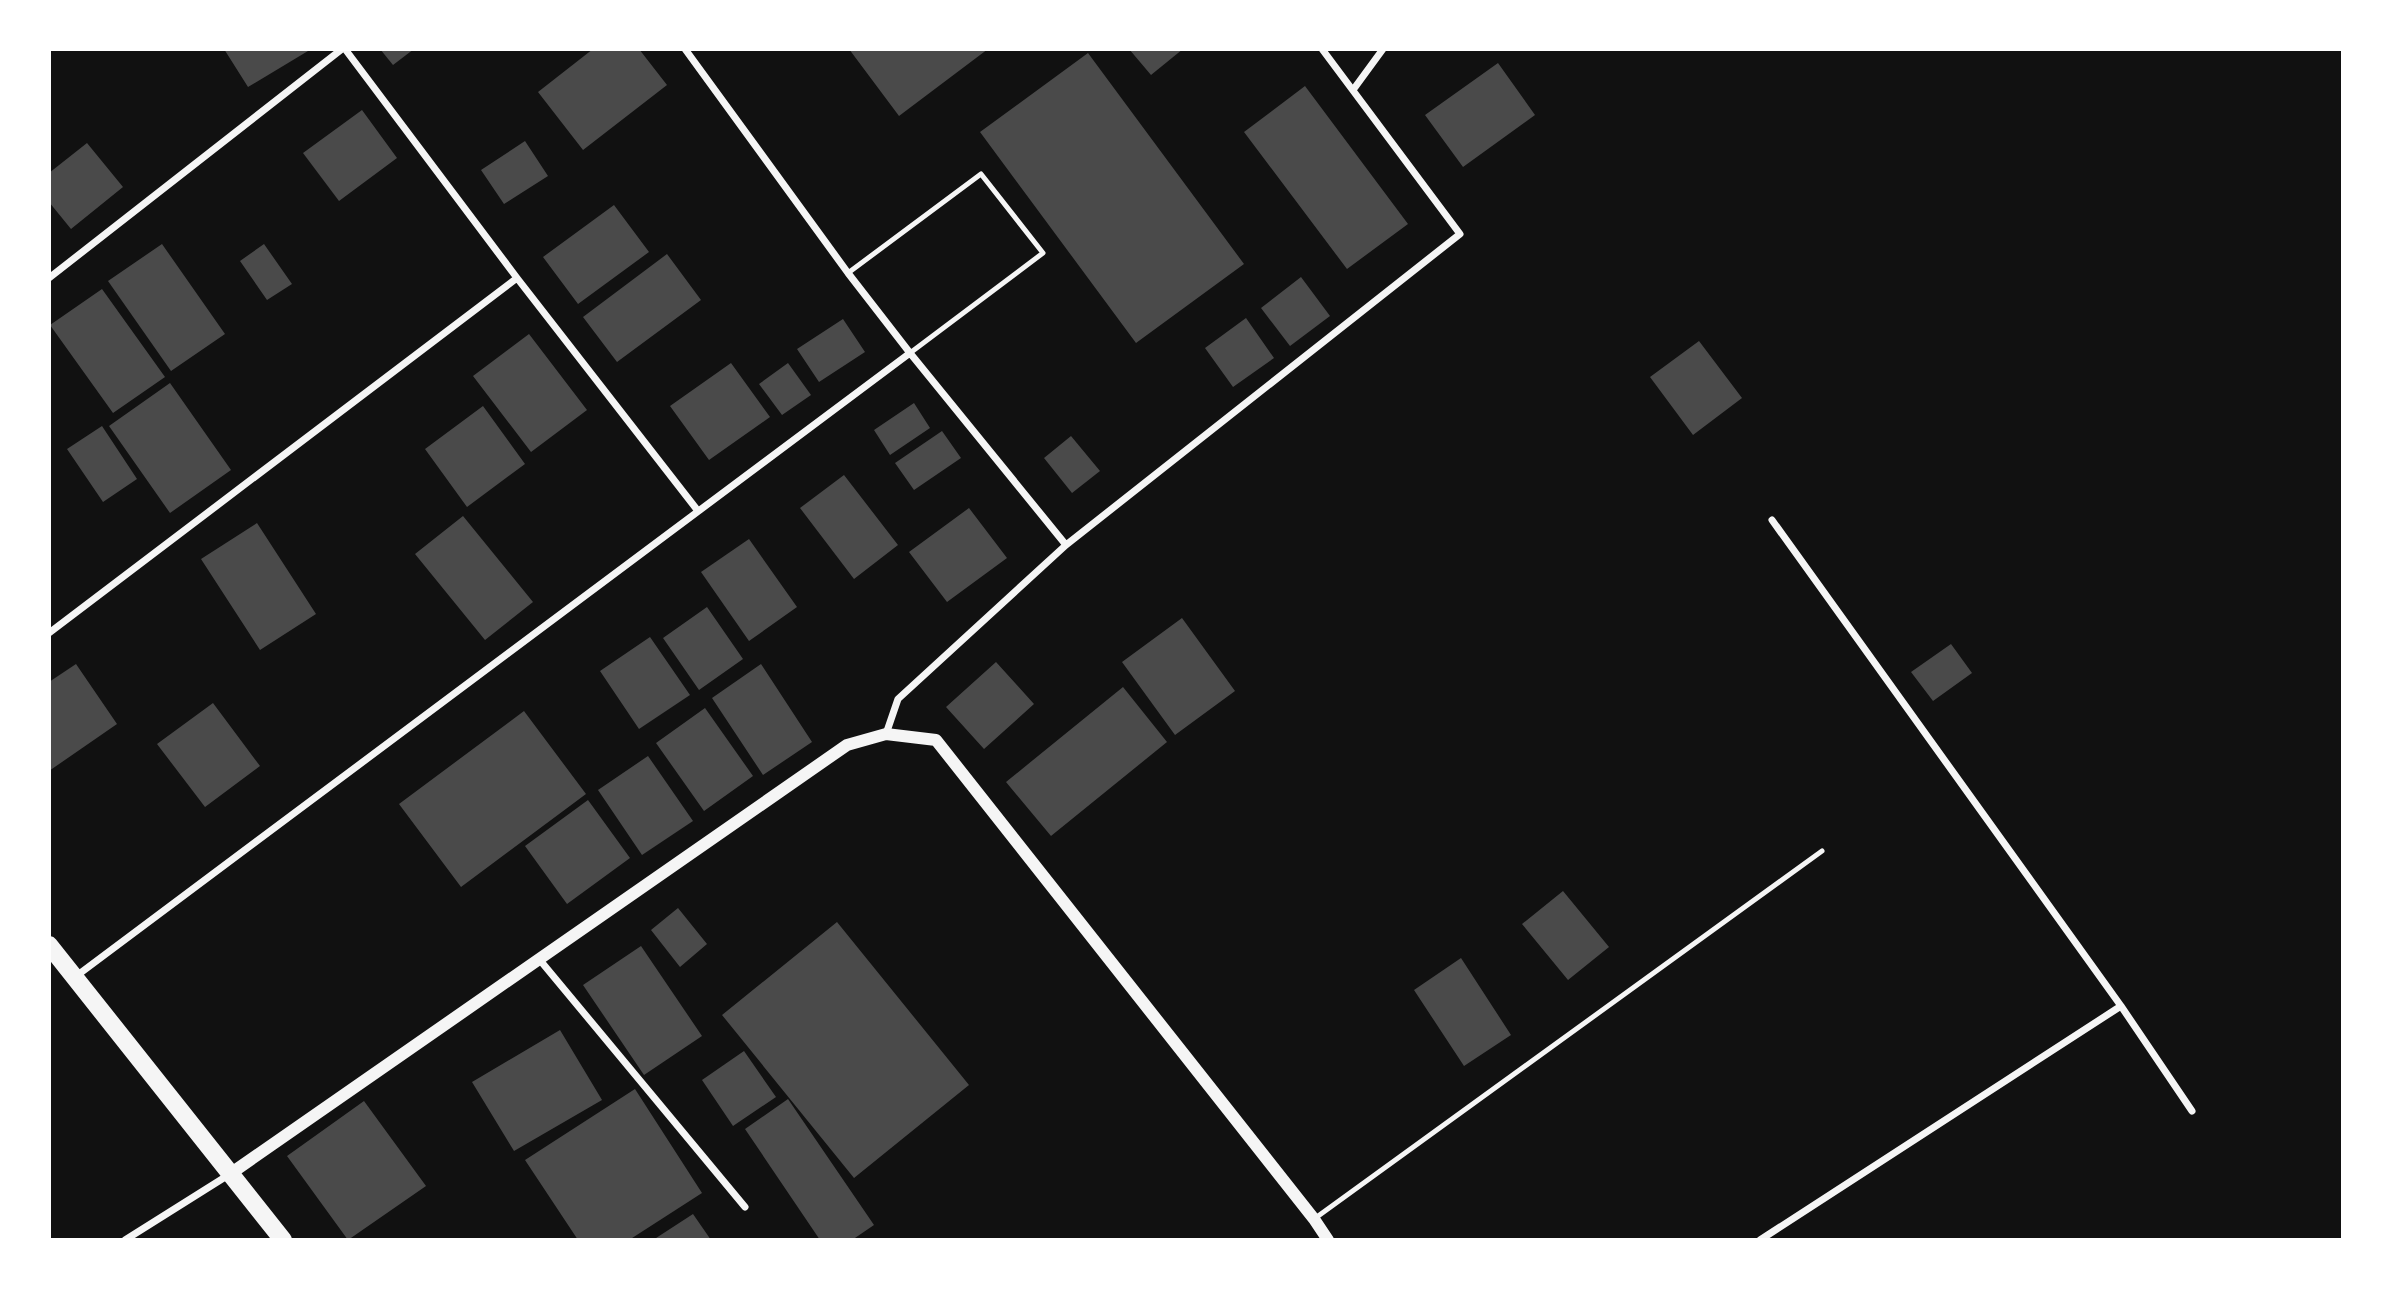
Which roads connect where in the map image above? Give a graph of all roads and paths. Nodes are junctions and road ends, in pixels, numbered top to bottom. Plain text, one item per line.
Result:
1 (344, 49) edge
2 (698, 49) edge
3 (1322, 49) edge
4 (1384, 49) edge
5 (688, 52) edge
6 (1353, 90) junction
7 (848, 273) junction
8 (49, 278) edge
9 (517, 278) junction
10 (910, 353) junction
11 (698, 511) junction
12 (1772, 520) dead end
13 (1066, 545) junction
14 (49, 633) edge
15 (886, 734) junction
16 (1822, 851) dead end
17 (49, 945) edge
18 (538, 960) junction
19 (74, 977) junction
20 (2121, 1006) junction
21 (2192, 1111) dead end
22 (230, 1174) junction
23 (745, 1207) dead end
24 (1314, 1219) junction
25 (124, 1240) edge
26 (283, 1240) edge
27 (1328, 1240) edge
28 (1760, 1240) edge

1 - 8 street
1 - 9 street
2 - 5 street
3 - 6 street
4 - 6 street
5 - 7 street
6 - 13 street
7 - 10 street
7 - 10 lane
9 - 11 street
9 - 14 street
10 - 11 street
10 - 13 street
11 - 19 street
12 - 20 street
13 - 15 street
15 - 18 street
15 - 24 street
16 - 24 lane
17 - 19 main road
18 - 22 street
18 - 23 street
19 - 22 main road
20 - 21 street
20 - 28 street
22 - 25 street
22 - 26 main road
24 - 27 street

